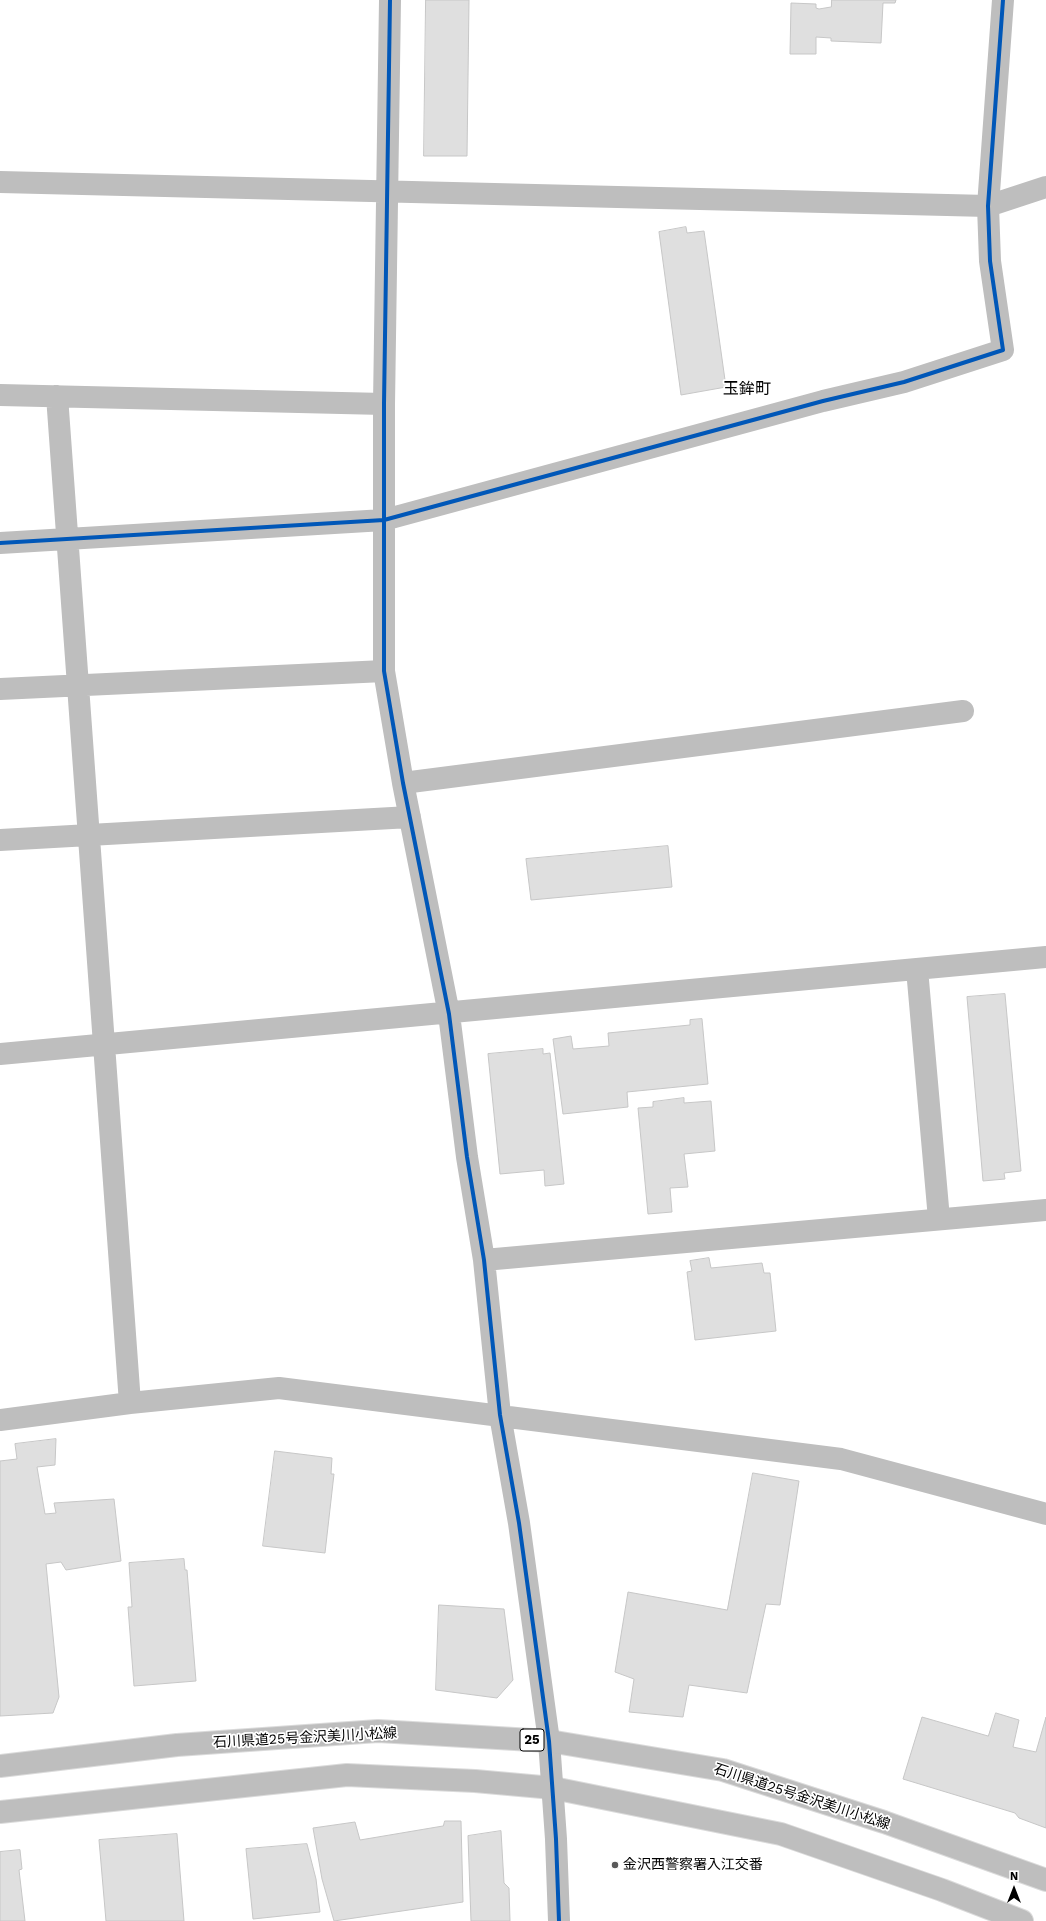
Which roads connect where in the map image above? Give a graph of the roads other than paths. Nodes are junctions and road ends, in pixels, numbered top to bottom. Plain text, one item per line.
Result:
1 (390, 0) edge
2 (1003, 0) edge
3 (0, 182) edge
4 (1046, 187) edge
5 (387, 192) junction
6 (988, 206) junction
7 (0, 395) edge
8 (57, 396) junction
9 (384, 404) junction
10 (384, 520) junction
11 (67, 539) junction
12 (0, 543) edge
13 (384, 670) junction
14 (78, 685) junction
15 (0, 689) edge
16 (963, 711) dead end
17 (403, 783) junction
18 (410, 817) junction
19 (89, 835) junction
20 (0, 840) edge
21 (1046, 957) edge
22 (916, 969) junction
23 (449, 1014) junction
24 (104, 1045) junction
25 (0, 1054) edge
26 (1046, 1210) edge
27 (939, 1219) junction
28 (484, 1260) junction
29 (130, 1403) junction
30 (500, 1415) junction
31 (0, 1420) edge
32 (1046, 1514) edge
33 (549, 1741) junction
34 (0, 1766) edge
35 (553, 1788) junction
36 (0, 1812) edge
37 (1046, 1880) edge
38 (559, 1921) edge
39 (1022, 1921) edge

1 - 5 street
2 - 6 street
3 - 5 street
4 - 6 street
5 - 6 street
5 - 9 street
6 - 10 street
7 - 8 street
8 - 9 street
8 - 11 street
9 - 10 street
10 - 11 street
10 - 13 street
11 - 12 street
11 - 14 street
13 - 14 street
13 - 17 street
14 - 15 street
14 - 19 street
16 - 17 street
17 - 18 street
18 - 19 street
18 - 23 street
19 - 20 street
19 - 24 street
21 - 22 street
22 - 23 street
22 - 27 street
23 - 24 street
23 - 28 street
24 - 25 street
24 - 29 street
26 - 27 street
27 - 28 street
28 - 30 street
29 - 30 street
29 - 31 street
30 - 32 street
30 - 33 street
33 - 34 street, 石川県道25号金沢美川小松線 / 25
33 - 35 street
33 - 37 street, 石川県道25号金沢美川小松線 / 25
35 - 36 street
35 - 38 street
35 - 39 street

